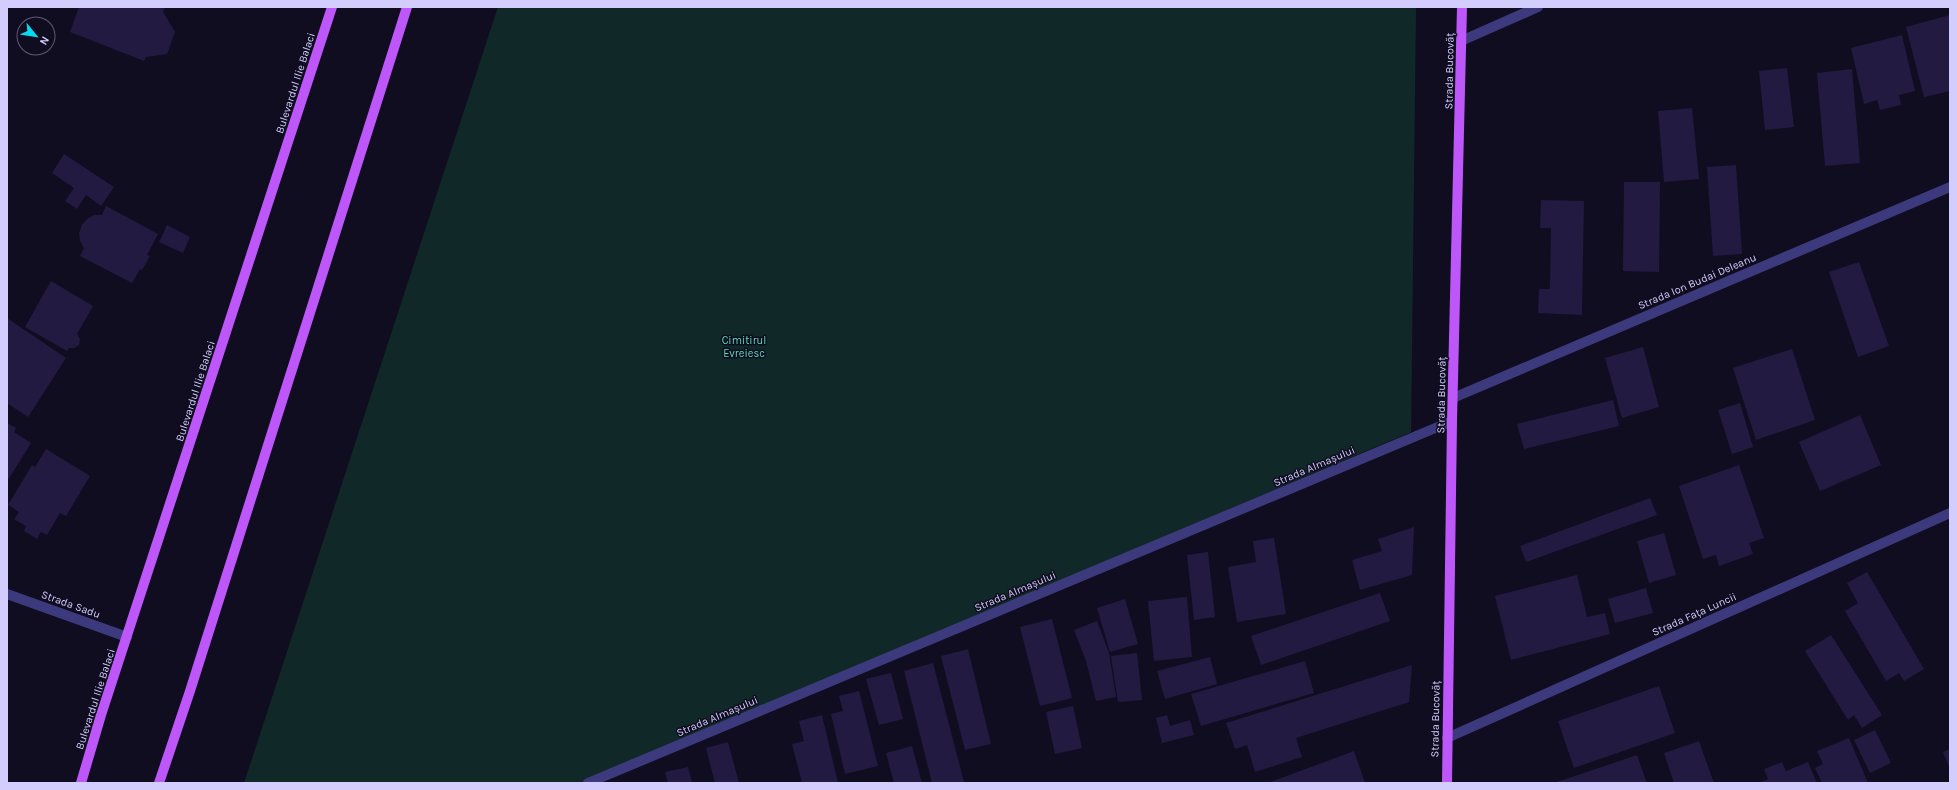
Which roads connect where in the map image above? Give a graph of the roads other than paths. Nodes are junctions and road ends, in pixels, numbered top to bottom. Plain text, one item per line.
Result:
1 (332, 7) edge
2 (407, 7) edge
3 (1462, 7) edge
4 (1538, 7) edge
5 (1461, 41) junction
6 (1950, 187) edge
7 (1453, 398) junction
8 (1452, 421) junction
9 (1950, 513) edge
10 (7, 594) edge
11 (127, 637) junction
12 (1447, 738) junction
13 (81, 783) edge
14 (159, 783) edge
15 (588, 783) edge
16 (1447, 783) edge

1 - 11 main road, Bulevardul Ilie Balaci
2 - 14 main road
3 - 5 main road, Strada Bucovăț
4 - 5 street
5 - 7 main road, Strada Bucovăț
6 - 7 street, Strada Ion Budai Deleanu
7 - 8 main road, Strada Bucovăț
8 - 12 main road, Strada Bucovăț
8 - 15 street, Strada Almașului
9 - 12 street, Strada Fața Luncii
10 - 11 street, Strada Sadu
11 - 13 main road, Bulevardul Ilie Balaci
12 - 16 main road, Strada Bucovăț

